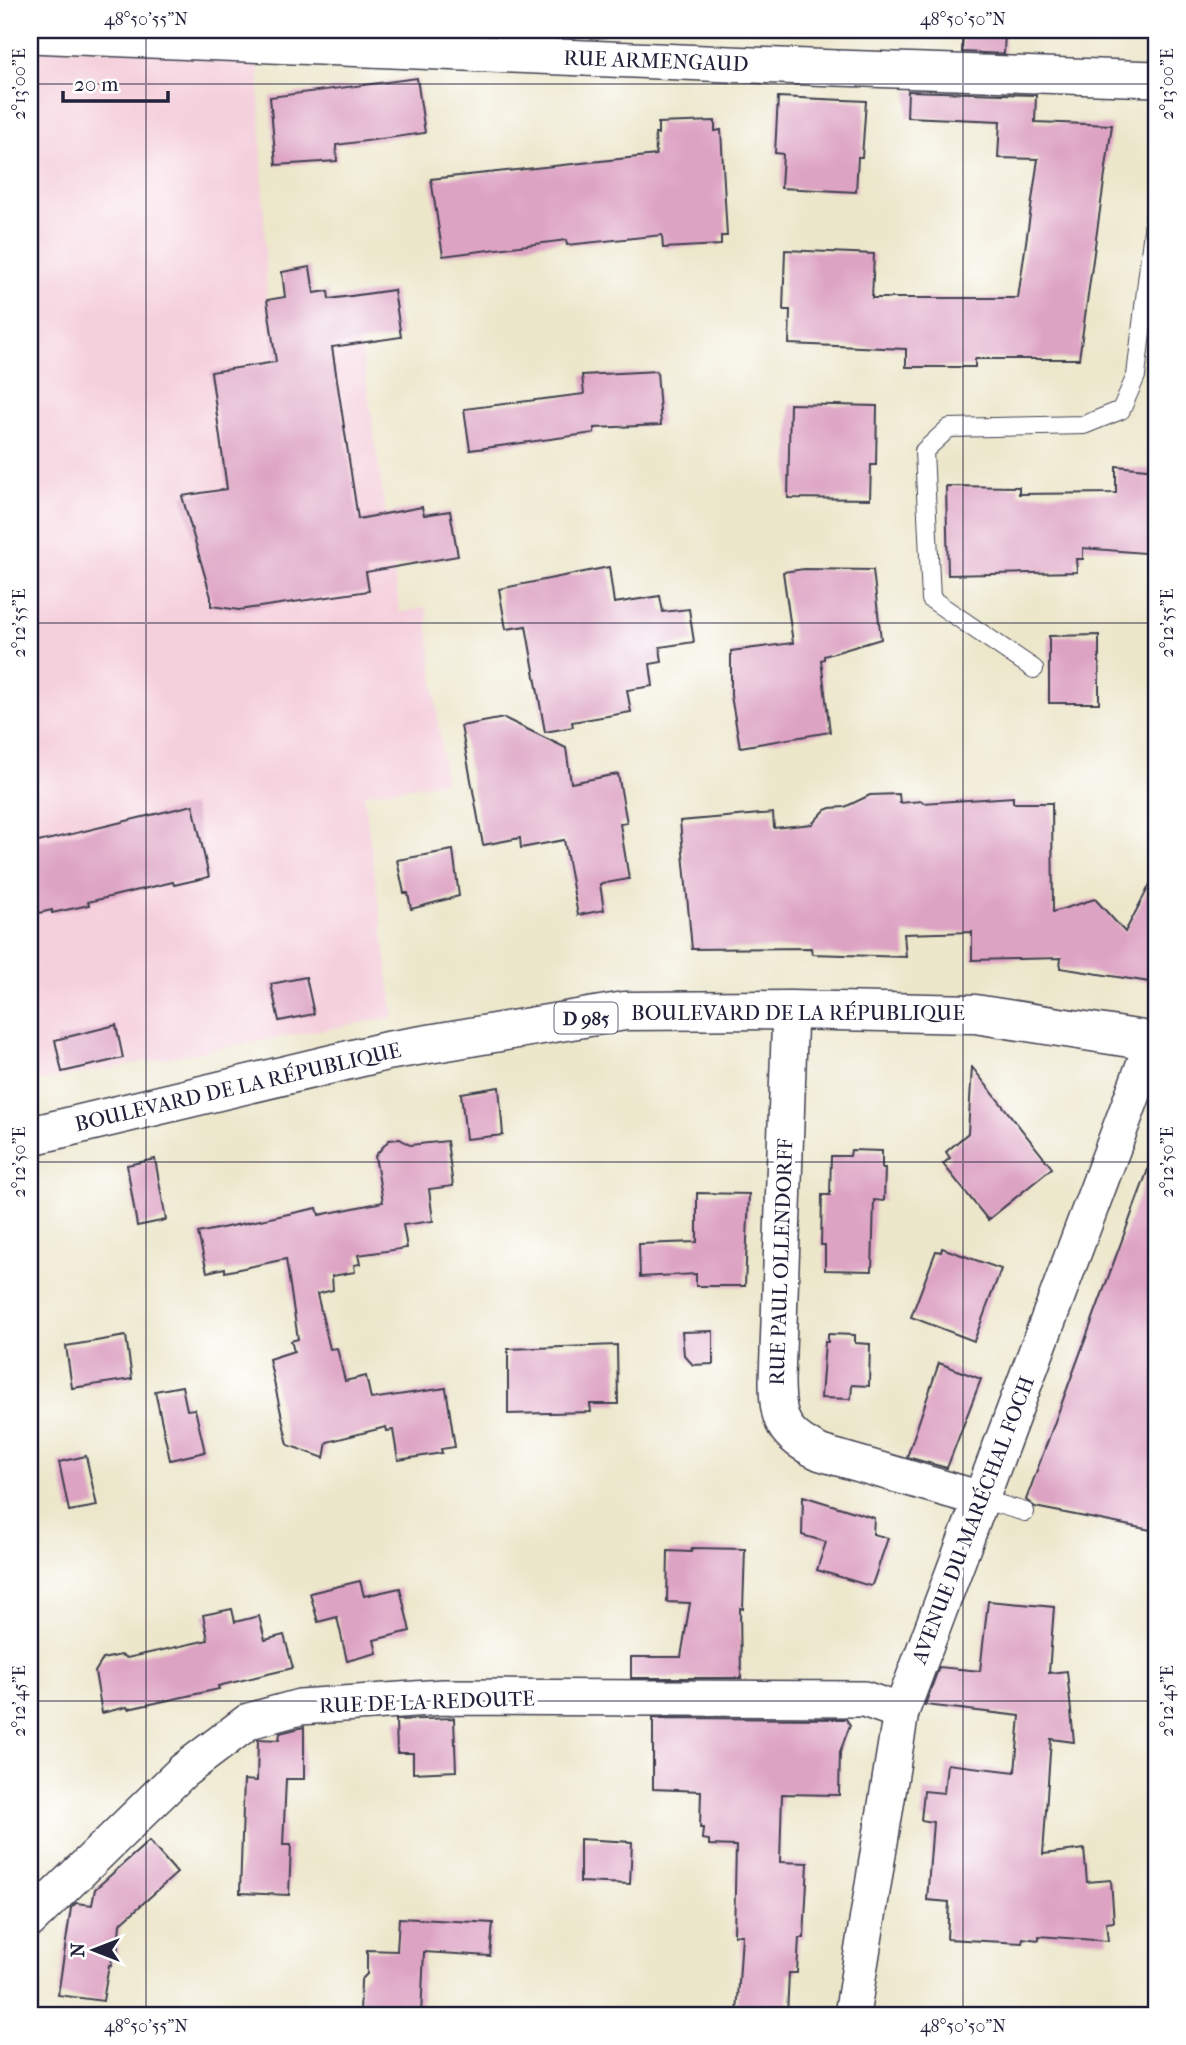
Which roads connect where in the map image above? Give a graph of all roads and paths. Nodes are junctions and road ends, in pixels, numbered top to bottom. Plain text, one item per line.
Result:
1 (30, 35) edge
2 (1156, 79) edge
3 (1156, 204) edge
4 (1034, 669) dead end
5 (790, 1010) junction
6 (1155, 1040) edge
7 (30, 1136) edge
8 (981, 1499) junction
9 (1025, 1512) dead end
10 (901, 1712) junction
11 (30, 1920) edge
12 (852, 2015) edge

1 - 2 street, RUE ARMENGAUD
3 - 4 lane
5 - 6 main road, BOULEVARD DE LA RÉPUBLIQUE / D 985
5 - 7 main road, BOULEVARD DE LA RÉPUBLIQUE / D 985
5 - 8 street, RUE PAUL OLLENDORFF
6 - 8 street, AVENUE DU MARÉCHAL FOCH
8 - 9 lane
8 - 10 street, AVENUE DU MARÉCHAL FOCH
10 - 11 street, RUE DE LA REDOUTE
10 - 12 street, AVENUE DU MARÉCHAL FOCH

